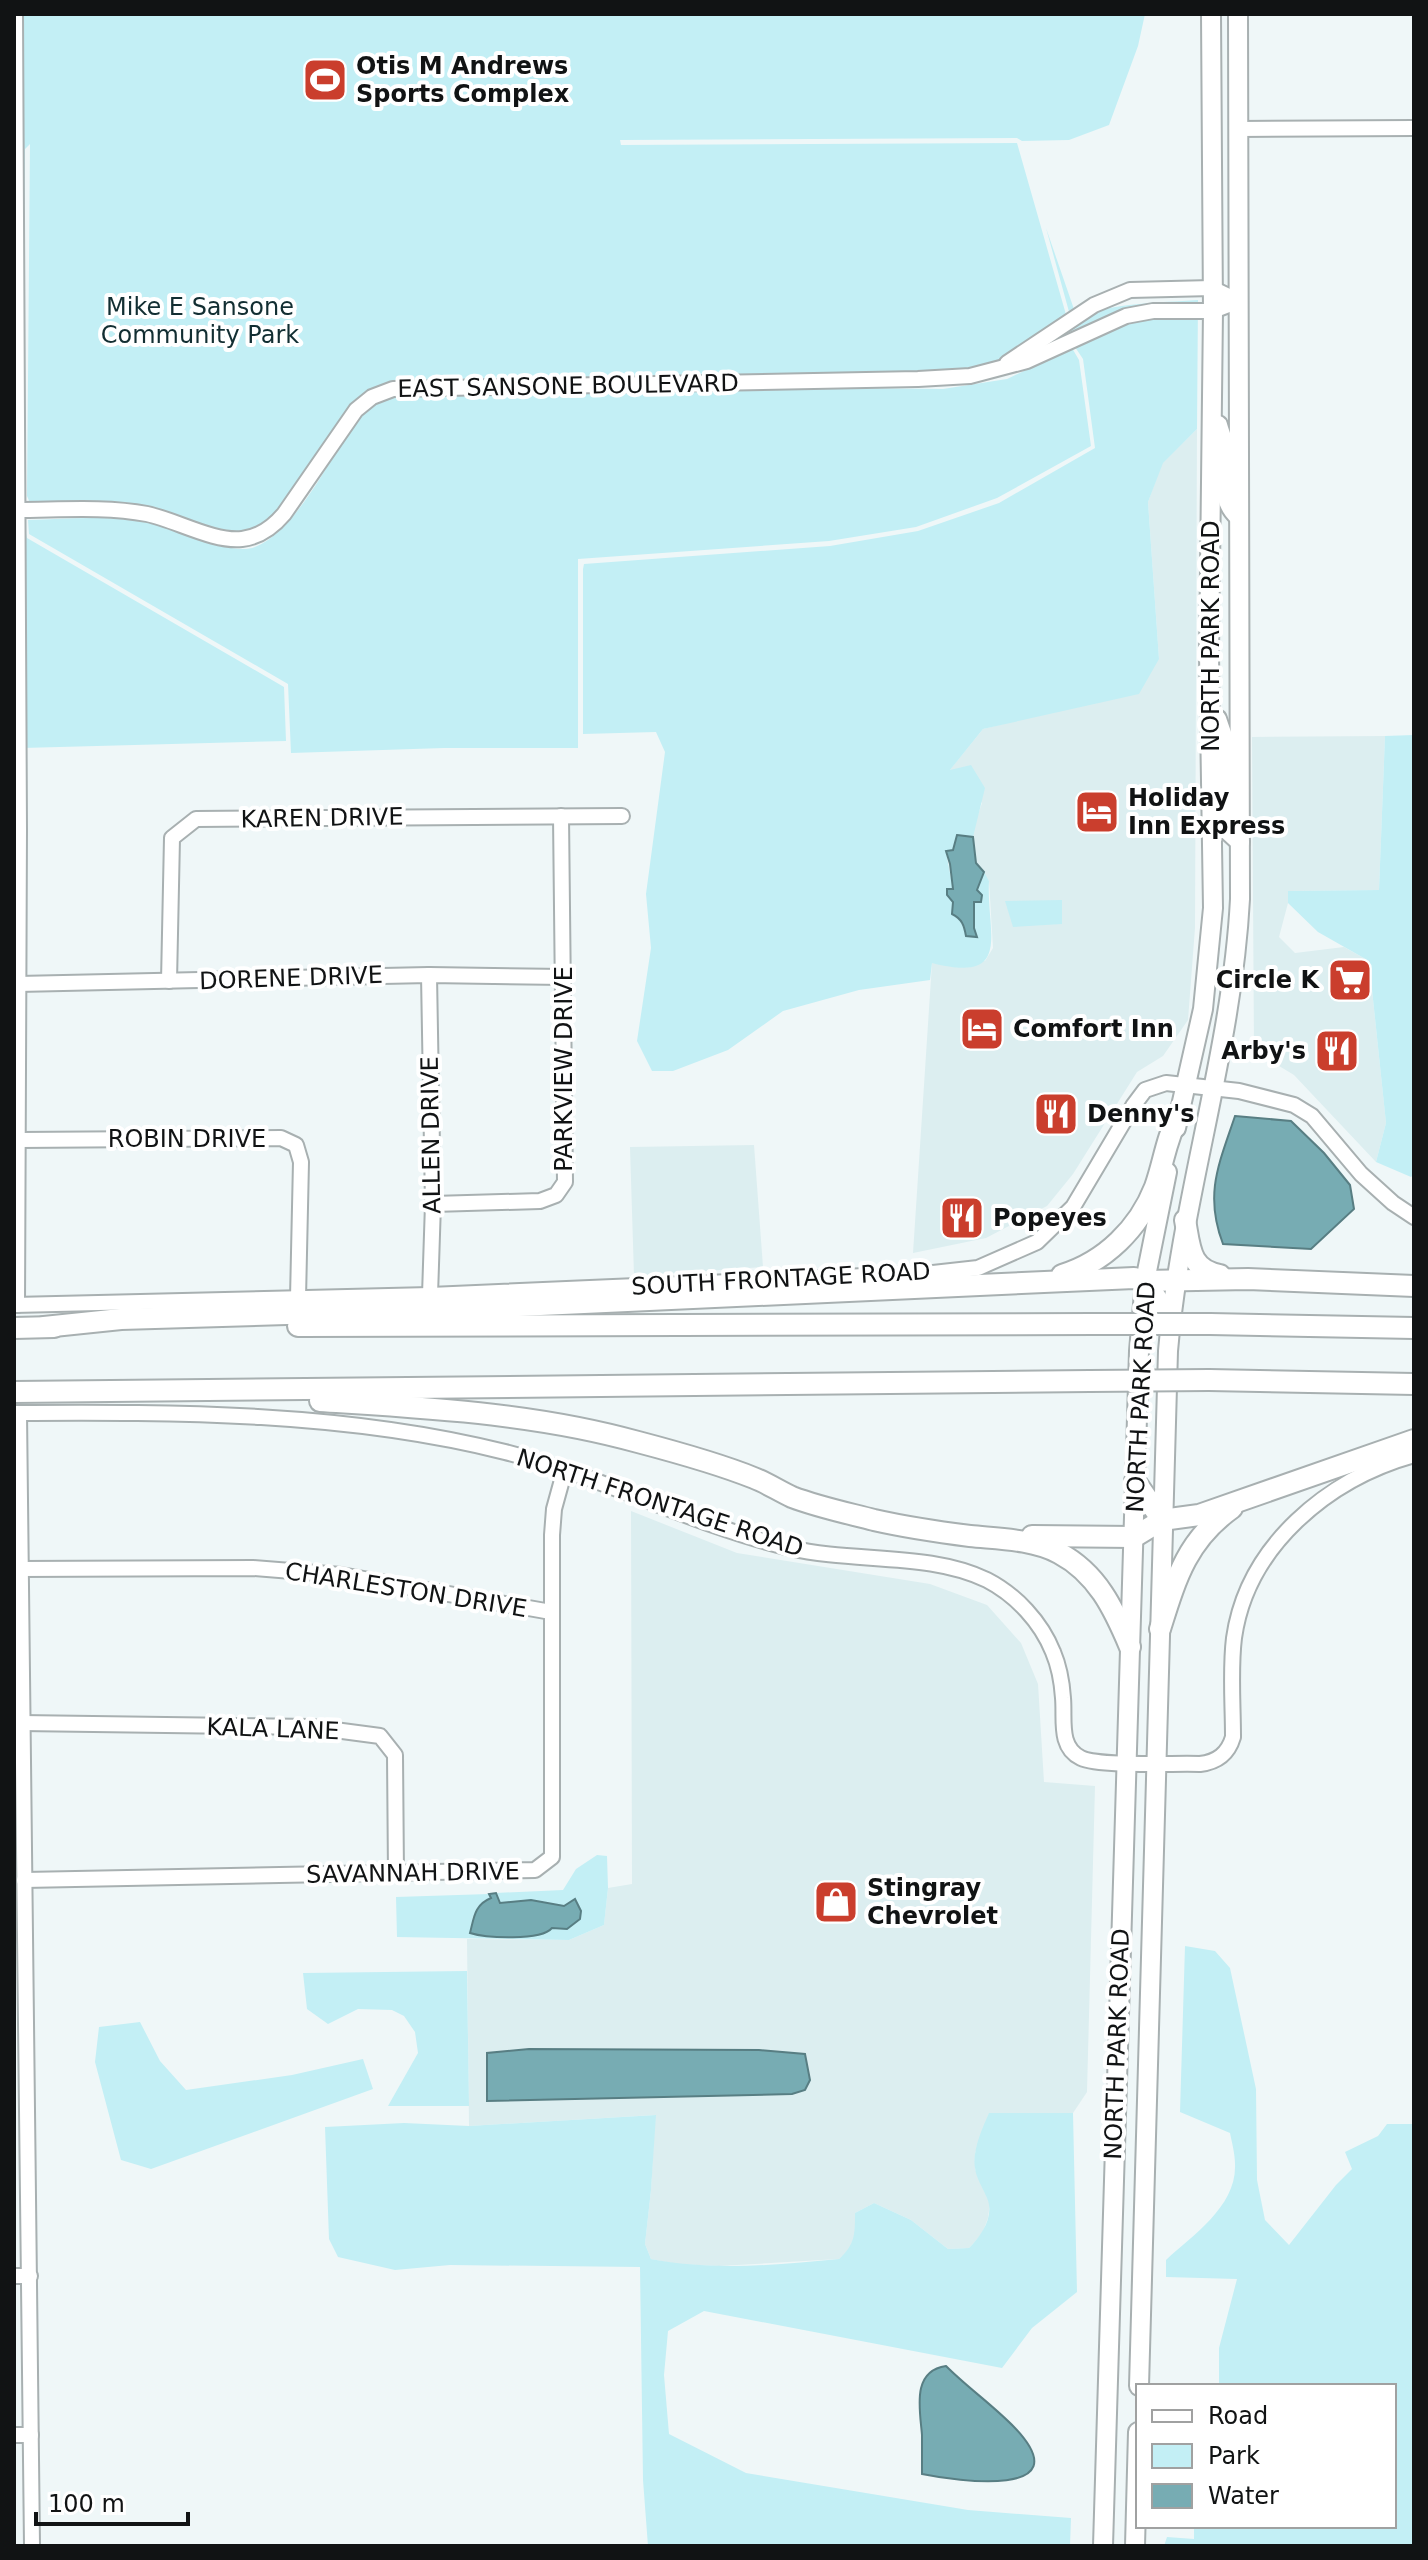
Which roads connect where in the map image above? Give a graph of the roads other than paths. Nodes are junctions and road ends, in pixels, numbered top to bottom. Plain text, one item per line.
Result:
1 (15, 14) edge
2 (1211, 14) edge
3 (1238, 14) edge
4 (15, 89) edge
5 (1414, 128) edge
6 (1238, 129) junction
7 (1151, 287) junction
8 (1212, 288) junction
9 (1239, 301) junction
10 (1093, 307) junction
11 (1153, 311) junction
12 (1213, 311) junction
13 (1105, 324) junction
14 (1000, 368) junction
15 (1212, 403) junction
16 (16, 510) junction
17 (1240, 518) junction
18 (1212, 710) junction
19 (15, 754) edge
20 (561, 816) junction
21 (622, 816) dead end
22 (16, 830) edge
23 (1240, 842) junction
24 (429, 975) junction
25 (564, 977) junction
26 (169, 981) junction
27 (18, 984) junction
28 (1187, 1085) junction
29 (1215, 1088) junction
30 (1179, 1115) junction
31 (19, 1140) junction
32 (433, 1204) junction
33 (1414, 1217) edge
34 (1185, 1220) junction
35 (1248, 1279) junction
36 (1175, 1280) junction
37 (1041, 1281) junction
38 (1145, 1281) junction
39 (1414, 1286) edge
40 (430, 1295) junction
41 (298, 1298) junction
42 (16, 1305) edge
43 (1171, 1320) junction
44 (44, 1327) junction
45 (14, 1328) edge
46 (1414, 1328) edge
47 (1414, 1384) edge
48 (257, 1390) junction
49 (14, 1392) edge
50 (16, 1413) edge
51 (1414, 1440) edge
52 (1414, 1455) edge
53 (565, 1469) junction
54 (1135, 1481) junction
55 (766, 1484) junction
56 (1245, 1499) junction
57 (1162, 1520) junction
58 (1134, 1537) junction
59 (19, 1569) junction
60 (551, 1612) junction
61 (1160, 1629) junction
62 (1130, 1647) junction
63 (21, 1723) junction
64 (1127, 1762) junction
65 (1157, 1763) junction
66 (396, 1874) junction
67 (24, 1880) junction
68 (14, 2276) edge
69 (30, 2276) junction
70 (1139, 2384) edge
71 (14, 2435) edge
72 (31, 2435) junction
73 (1136, 2508) edge
74 (32, 2546) edge
75 (1103, 2546) edge
76 (1135, 2546) edge

1 - 4 street
2 - 8 main road, NORTH PARK ROAD
3 - 6 main road, NORTH PARK ROAD
4 - 16 street
5 - 6 street
6 - 9 main road, NORTH PARK ROAD
7 - 8 street, EAST SANSONE BOULEVARD
7 - 10 street, EAST SANSONE BOULEVARD
7 - 11 street
8 - 9 street, EAST SANSONE BOULEVARD
8 - 12 main road, NORTH PARK ROAD
9 - 12 street, EAST SANSONE BOULEVARD
9 - 17 main road, NORTH PARK ROAD
10 - 13 street
10 - 14 street, EAST SANSONE BOULEVARD
11 - 12 street, EAST SANSONE BOULEVARD
11 - 13 street, EAST SANSONE BOULEVARD
12 - 15 main road, NORTH PARK ROAD
13 - 14 street, EAST SANSONE BOULEVARD
14 - 16 street, EAST SANSONE BOULEVARD
15 - 17 main road
15 - 18 main road, NORTH PARK ROAD
16 - 19 street
17 - 23 main road, NORTH PARK ROAD
18 - 23 main road
18 - 28 main road, NORTH PARK ROAD
19 - 22 street
20 - 21 street, KAREN DRIVE
20 - 25 street, PARKVIEW DRIVE
20 - 26 street, KAREN DRIVE
22 - 27 street
23 - 29 main road, NORTH PARK ROAD
24 - 25 street, DORENE DRIVE
24 - 26 street, DORENE DRIVE
24 - 32 street, ALLEN DRIVE
25 - 32 street, PARKVIEW DRIVE
26 - 27 street, DORENE DRIVE
27 - 31 street
28 - 29 street, SOUTH FRONTAGE ROAD
28 - 30 main road, NORTH PARK ROAD
28 - 40 street, SOUTH FRONTAGE ROAD
29 - 33 street, SOUTH FRONTAGE ROAD
29 - 34 main road, NORTH PARK ROAD
30 - 37 highway
30 - 38 main road, NORTH PARK ROAD
31 - 41 street, ROBIN DRIVE
31 - 42 street
32 - 40 street, ALLEN DRIVE
34 - 35 highway
34 - 36 main road, NORTH PARK ROAD
35 - 36 highway
35 - 39 highway
36 - 38 highway
36 - 43 main road, NORTH PARK ROAD
37 - 38 highway
37 - 44 highway
38 - 43 highway
38 - 54 main road, NORTH PARK ROAD
40 - 41 street, SOUTH FRONTAGE ROAD
41 - 42 street, SOUTH FRONTAGE ROAD
43 - 57 main road, NORTH PARK ROAD
44 - 45 highway
44 - 46 highway, bridge
47 - 48 highway, bridge
48 - 49 highway
48 - 55 highway
50 - 53 street, NORTH FRONTAGE ROAD
50 - 59 street
51 - 56 highway
52 - 65 street, NORTH FRONTAGE ROAD
53 - 60 street, CHARLESTON DRIVE
53 - 64 street, NORTH FRONTAGE ROAD
54 - 57 highway
54 - 58 main road, NORTH PARK ROAD
55 - 58 highway
55 - 62 highway
56 - 57 highway
56 - 61 highway
57 - 58 highway
57 - 61 main road, NORTH PARK ROAD
58 - 62 main road, NORTH PARK ROAD
59 - 60 street, CHARLESTON DRIVE
59 - 63 street
60 - 66 street, SAVANNAH DRIVE
61 - 65 main road, NORTH PARK ROAD
62 - 64 main road, NORTH PARK ROAD
63 - 66 street, KALA LANE
63 - 67 street
64 - 65 street, NORTH FRONTAGE ROAD
64 - 75 main road, NORTH PARK ROAD
65 - 70 main road, NORTH PARK ROAD
66 - 67 street, SAVANNAH DRIVE
67 - 69 street
68 - 69 street
69 - 72 street
71 - 72 street
72 - 74 street
73 - 76 main road

